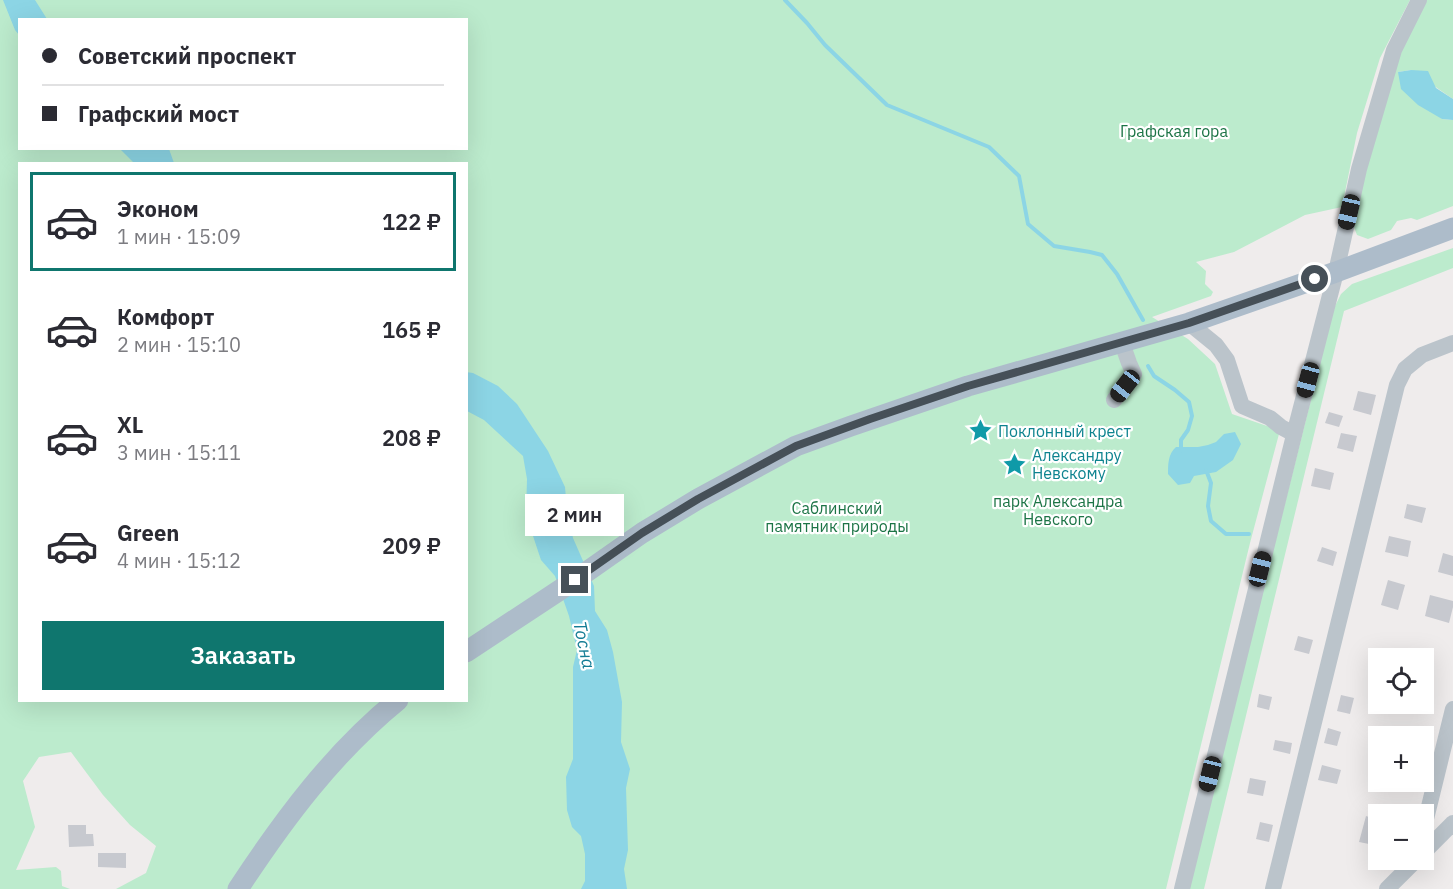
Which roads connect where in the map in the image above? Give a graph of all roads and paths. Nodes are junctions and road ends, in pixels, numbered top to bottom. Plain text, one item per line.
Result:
1 (1419, 0) edge
2 (1453, 228) edge
3 (1336, 272) junction
4 (1189, 323) junction
5 (1122, 343) junction
6 (1453, 343) edge
7 (1114, 400) dead end
8 (1294, 434) junction
9 (468, 651) edge
10 (396, 702) edge
11 (1453, 709) edge
12 (1430, 804) edge
13 (1453, 823) edge
14 (1434, 841) edge
15 (1405, 870) edge
16 (238, 889) edge
17 (1182, 889) edge
18 (1273, 889) edge
19 (1387, 889) edge

1 - 3 street
2 - 3 main road
3 - 4 main road
3 - 8 street
4 - 5 main road
4 - 8 street
5 - 7 street
5 - 9 main road
6 - 18 street
8 - 17 street
10 - 16 main road
11 - 12 street
13 - 14 street
15 - 19 street

